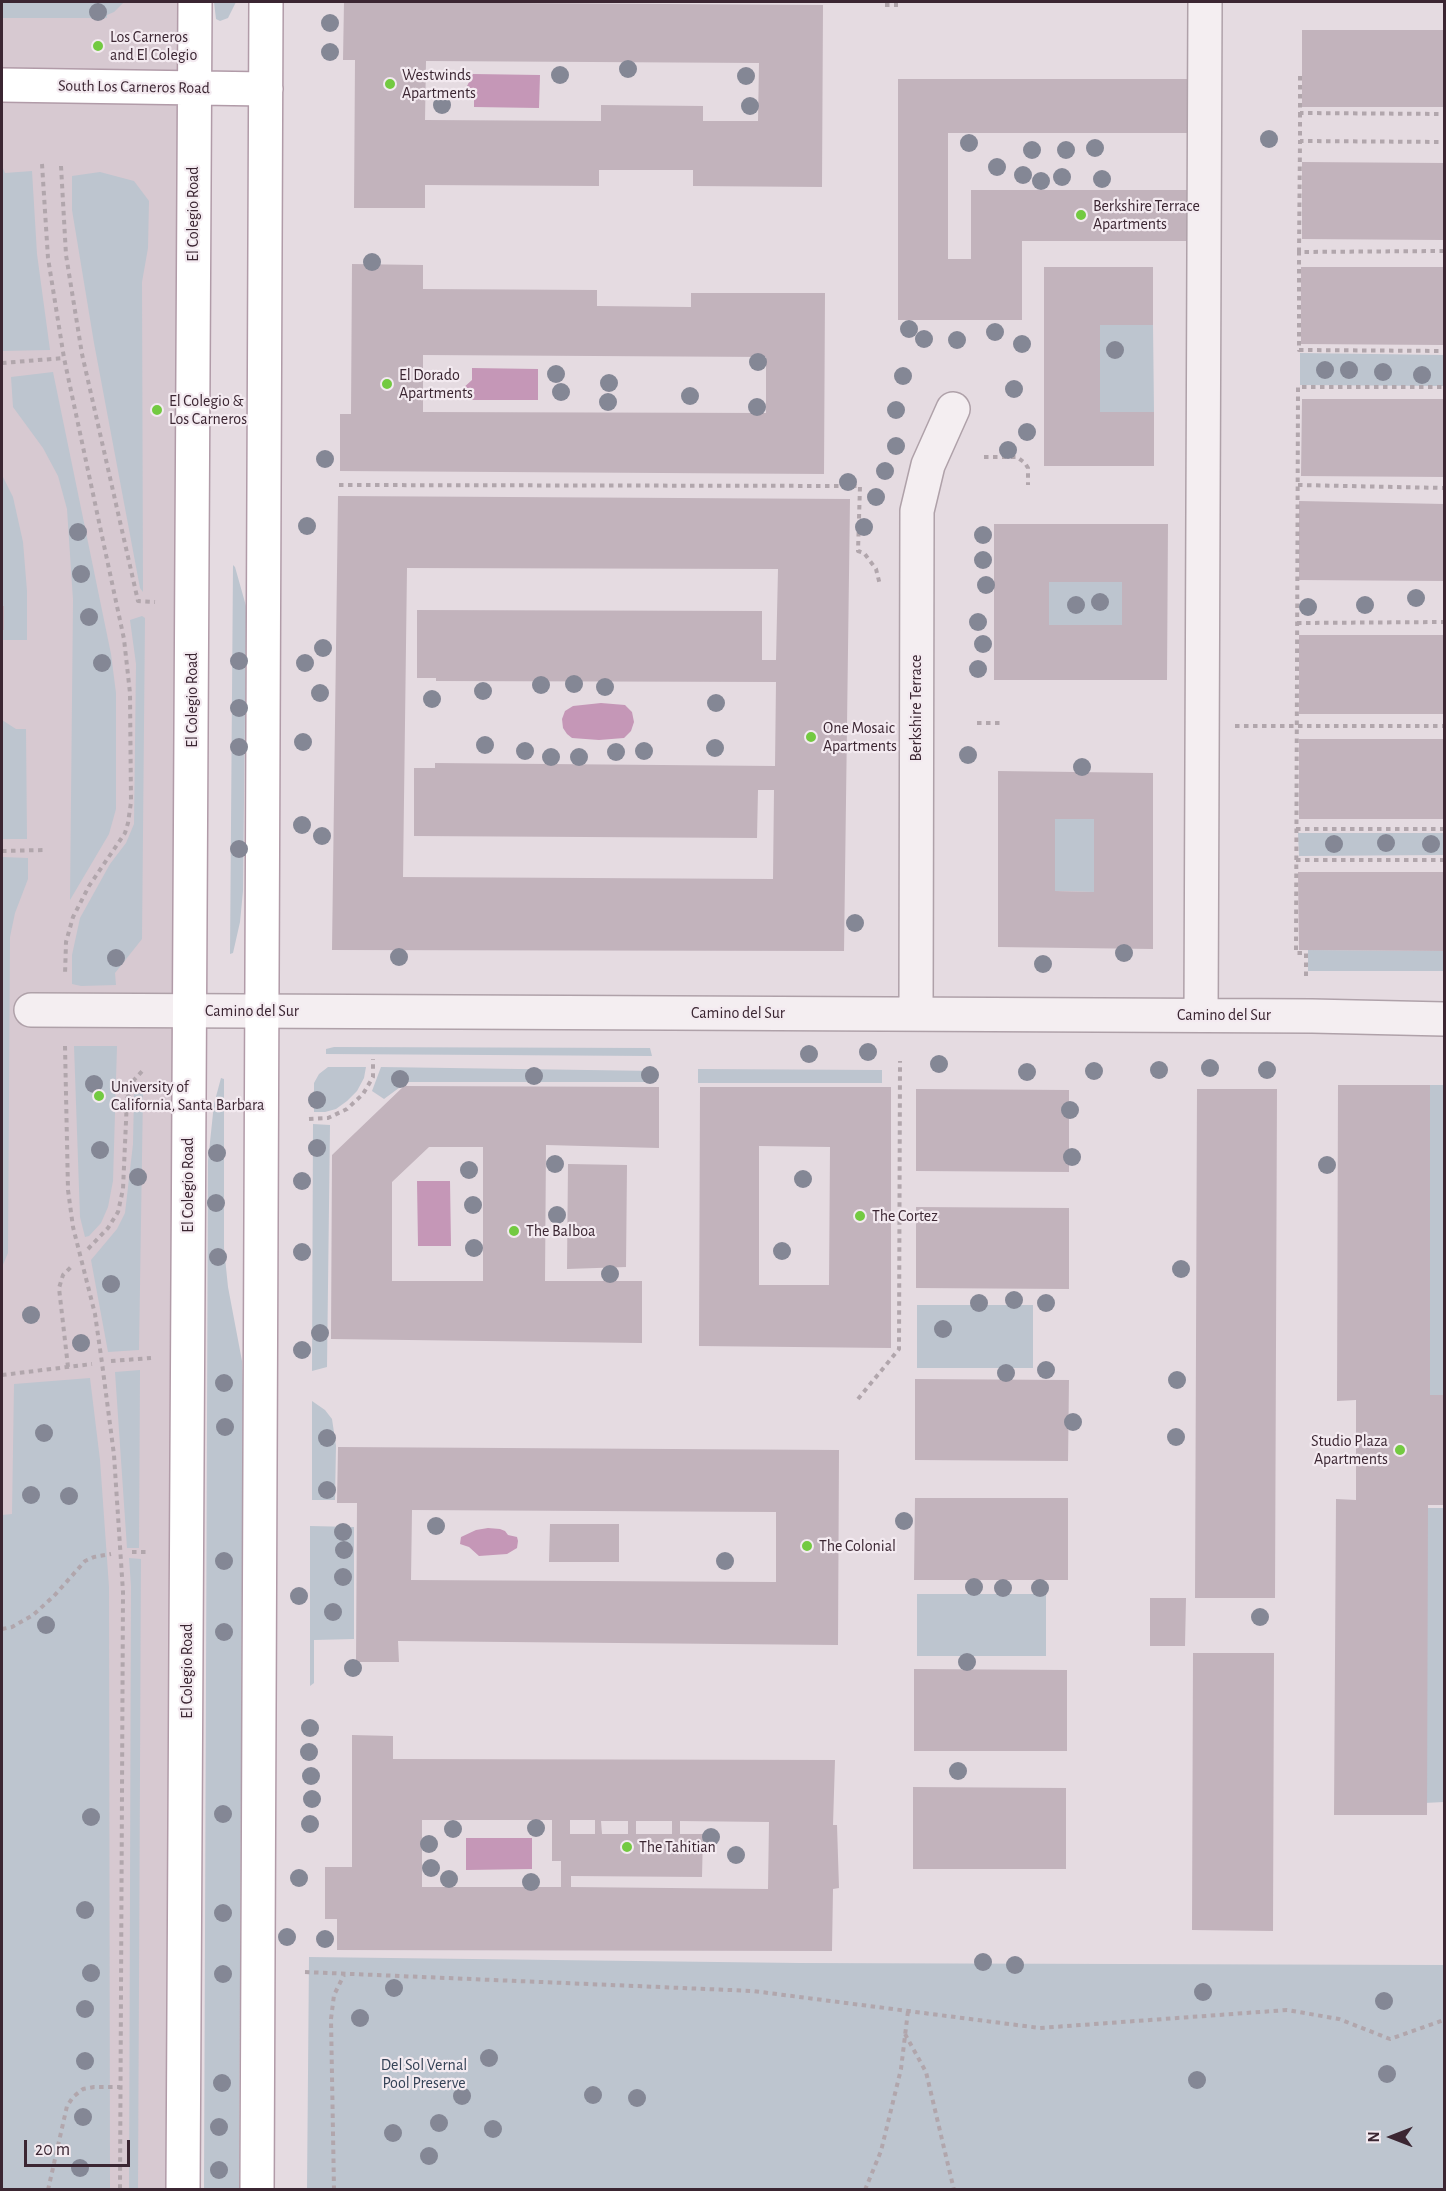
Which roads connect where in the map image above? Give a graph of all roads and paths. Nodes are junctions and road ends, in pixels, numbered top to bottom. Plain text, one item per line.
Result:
1 (195, 2) edge
2 (266, 2) edge
3 (1205, 2) edge
4 (885, 5) dead end
5 (898, 5) dead end
6 (1300, 76) dead end
7 (2, 86) edge
8 (194, 88) junction
9 (266, 89) junction
10 (1300, 113) junction
11 (1444, 114) edge
12 (1300, 141) junction
13 (1444, 142) edge
14 (42, 164) dead end
15 (61, 166) dead end
16 (1444, 251) edge
17 (1299, 252) junction
18 (1444, 351) edge
19 (64, 358) junction
20 (2, 363) edge
21 (1444, 387) edge
22 (953, 409) dead end
23 (984, 457) dead end
24 (339, 485) dead end
25 (1028, 485) dead end
26 (1298, 485) junction
27 (1444, 488) edge
28 (155, 602) dead end
29 (1444, 622) edge
30 (1297, 623) junction
31 (916, 627) junction
32 (977, 723) dead end
33 (1003, 723) dead end
34 (1202, 726) junction
35 (1296, 726) junction
36 (1444, 726) edge
37 (1296, 830) junction
38 (1444, 830) edge
39 (44, 850) dead end
40 (2, 851) edge
41 (1296, 860) junction
42 (1444, 860) edge
43 (1306, 976) dead end
44 (65, 978) dead end
45 (31, 1010) dead end
46 (190, 1012) junction
47 (262, 1012) junction
48 (916, 1014) junction
49 (1201, 1015) junction
50 (1444, 1019) edge
51 (65, 1047) dead end
52 (373, 1059) dead end
53 (900, 1061) dead end
54 (145, 1068) dead end
55 (309, 1119) dead end
56 (88, 1249) dead end
57 (72, 1266) dead end
58 (151, 1358) dead end
59 (111, 1361) dead end
60 (92, 1364) dead end
61 (68, 1367) junction
62 (2, 1375) edge
63 (858, 1399) dead end
64 (132, 1552) dead end
65 (149, 1552) dead end
66 (111, 1554) dead end
67 (2, 1629) edge
68 (304, 1972) dead end
69 (344, 1975) junction
70 (908, 2011) junction
71 (1444, 2020) edge
72 (905, 2034) junction
73 (120, 2087) junction
74 (48, 2190) edge
75 (120, 2190) edge
76 (183, 2190) edge
77 (257, 2190) edge
78 (334, 2190) edge
79 (865, 2190) edge
80 (954, 2190) edge

1 - 8 main road, El Colegio Road
2 - 9 main road
3 - 34 street
4 - 5 path
6 - 10 path
7 - 8 main road, South Los Carneros Road
8 - 9 main road, South Los Carneros Road
8 - 46 main road, El Colegio Road
9 - 47 main road
10 - 11 path
10 - 12 path
12 - 13 path
12 - 17 path
14 - 19 path
15 - 28 path
16 - 17 path
17 - 18 path
19 - 20 path
19 - 44 path
21 - 26 path
22 - 31 street, Berkshire Terrace
23 - 25 path
24 - 31 path
26 - 27 path
26 - 30 path
29 - 30 path
30 - 35 path
31 - 48 street, Berkshire Terrace
32 - 33 path
34 - 35 path
34 - 49 street
35 - 36 path
35 - 37 path
37 - 38 path
37 - 41 path
39 - 40 path
41 - 42 path
41 - 43 path
45 - 46 street, Camino del Sur
46 - 47 street, Camino del Sur
46 - 76 main road, El Colegio Road
47 - 48 street, Camino del Sur
47 - 77 main road
48 - 49 street, Camino del Sur
49 - 50 street, Camino del Sur
51 - 73 path
52 - 55 path
53 - 63 path
54 - 56 path
57 - 61 path
58 - 59 path
60 - 61 path
61 - 62 path
64 - 65 path
66 - 67 path
68 - 69 path
69 - 70 path
69 - 78 path
70 - 71 path
70 - 72 path
72 - 79 path
72 - 80 path
73 - 74 path
73 - 75 path

